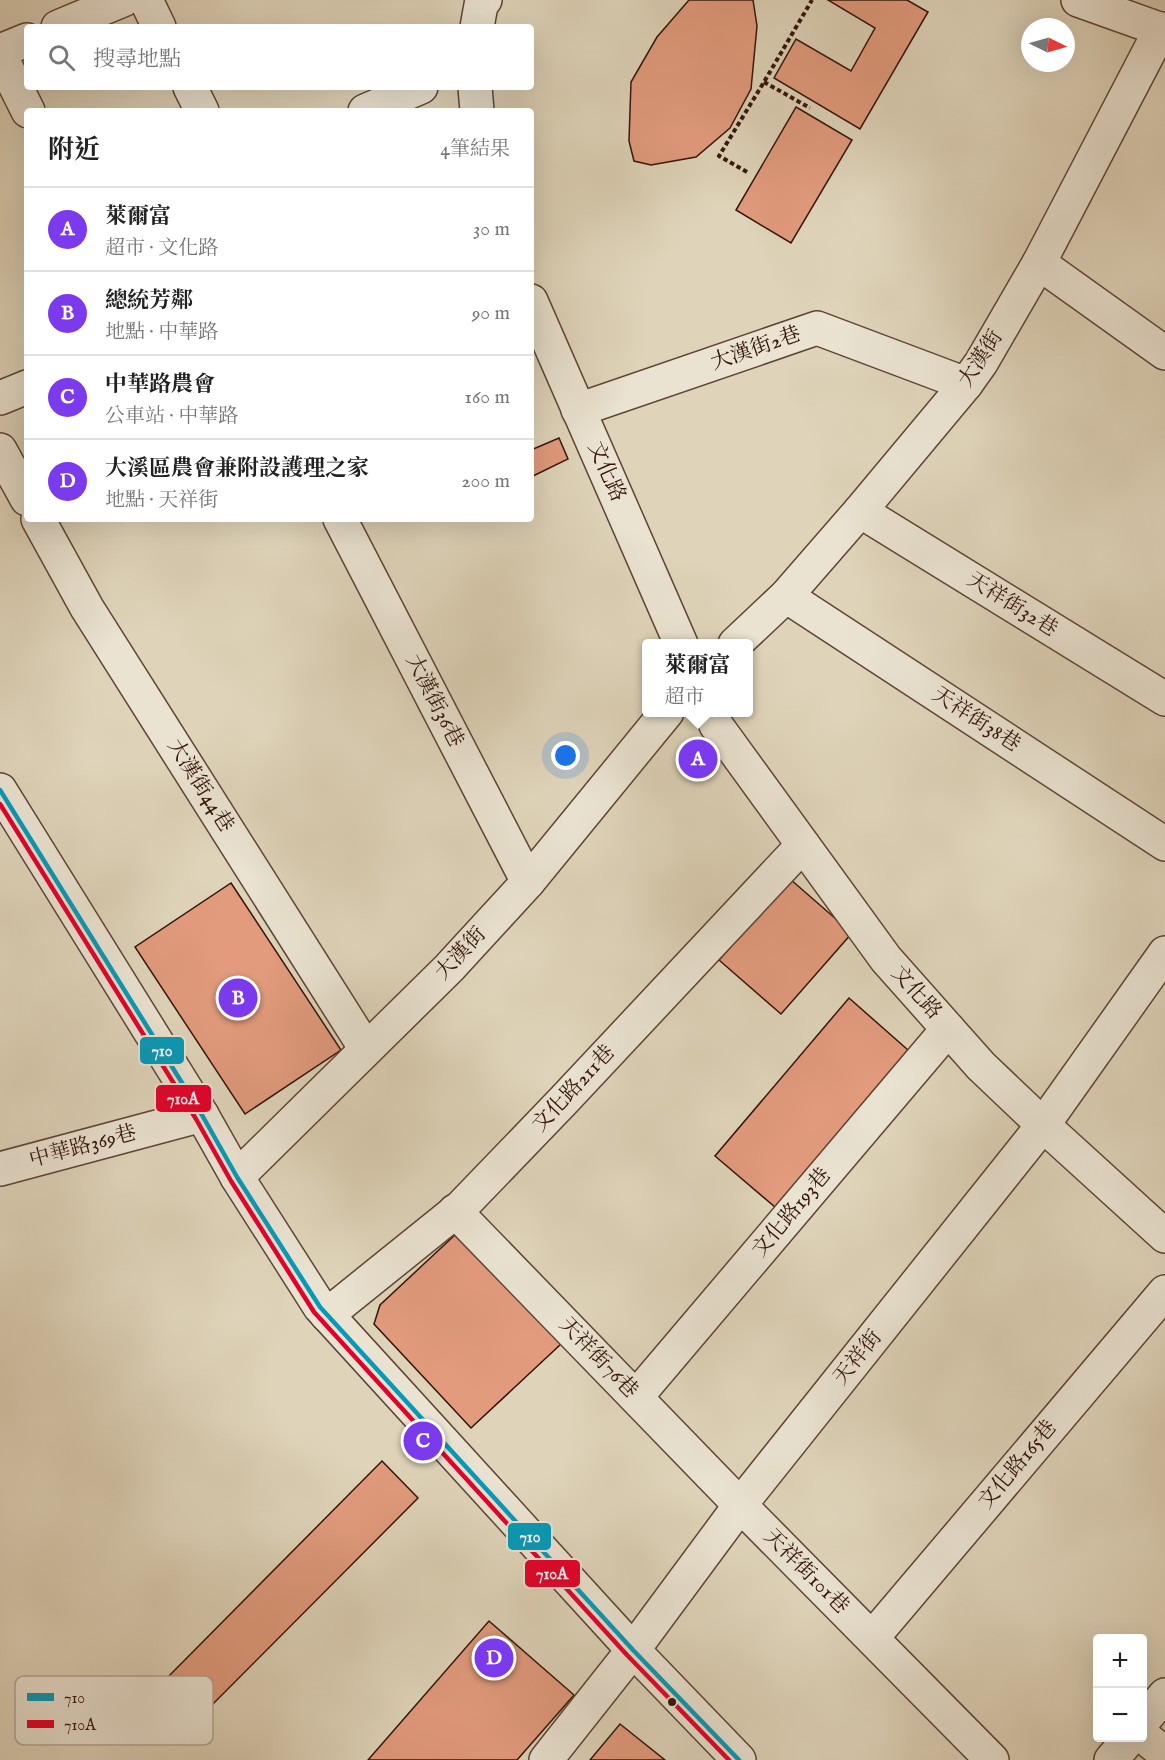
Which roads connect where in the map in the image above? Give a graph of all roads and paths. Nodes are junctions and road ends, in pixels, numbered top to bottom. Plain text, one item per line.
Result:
1 (123, 0) edge
2 (146, 0) edge
3 (812, 0) edge
4 (1078, 0) edge
5 (65, 24) edge
6 (158, 24) edge
7 (1163, 30) edge
8 (24, 41) edge
9 (0, 53) edge
10 (764, 82) junction
11 (192, 90) edge
12 (414, 90) edge
13 (474, 90) edge
14 (27, 108) edge
15 (200, 108) edge
16 (372, 108) edge
17 (477, 108) edge
18 (810, 108) dead end
19 (747, 172) dead end
20 (1039, 263) junction
21 (534, 308) edge
22 (1165, 353) edge
23 (966, 384) junction
24 (24, 388) edge
25 (0, 398) edge
26 (578, 410) junction
27 (0, 450) edge
28 (24, 494) edge
29 (860, 511) junction
30 (40, 522) edge
31 (342, 522) edge
32 (786, 596) junction
33 (679, 639) edge
34 (740, 639) edge
35 (1161, 688) edge
36 (663, 717) edge
37 (713, 717) edge
38 (0, 790) edge
39 (1165, 844) edge
40 (803, 845) junction
41 (528, 882) junction
42 (1165, 953) edge
43 (948, 1029) junction
44 (366, 1049) junction
45 (202, 1115) junction
46 (1042, 1125) junction
47 (0, 1169) edge
48 (237, 1177) junction
49 (455, 1211) junction
50 (1165, 1236) edge
51 (1165, 1292) edge
52 (327, 1315) junction
53 (636, 1397) junction
54 (741, 1505) junction
55 (872, 1638) junction
56 (633, 1650) junction
57 (1165, 1695) edge
58 (1147, 1717) edge
59 (1147, 1738) edge
60 (1126, 1742) edge
61 (1165, 1754) edge
62 (546, 1760) edge
63 (739, 1760) edge
64 (992, 1760) edge
65 (1111, 1760) edge

1 - 5 street
2 - 6 street
3 - 10 path
4 - 7 street
7 - 20 street, 大漢街
8 - 9 street
9 - 14 street
10 - 18 path
10 - 19 path
11 - 15 street
12 - 16 street
13 - 17 street
20 - 22 street
20 - 23 street, 大漢街
21 - 26 street, 文化路
23 - 26 street, 大漢街2巷
23 - 29 street, 大漢街
24 - 25 street
26 - 33 street, 文化路
27 - 28 street
29 - 32 street, 大漢街
29 - 35 street, 天祥街32巷
30 - 44 street, 大漢街44巷
31 - 41 street, 大漢街36巷
32 - 34 street, 大漢街
32 - 39 street, 天祥街38巷
36 - 41 street, 大漢街
37 - 40 street, 文化路
38 - 45 street
40 - 43 street, 文化路
40 - 49 street, 文化路211巷
41 - 44 street, 大漢街
42 - 46 street, 天祥街
43 - 46 street, 文化路
43 - 53 street, 文化路193巷
44 - 48 street, 大漢街
45 - 47 street, 中華路369巷
45 - 48 street
46 - 50 street, 文化路
46 - 54 street, 天祥街
48 - 52 street
49 - 52 street, 文化路211巷
49 - 53 street, 天祥街76巷
51 - 55 street, 文化路165巷
52 - 56 street
53 - 54 street, 天祥街76巷
54 - 55 street, 天祥街101巷
54 - 56 street, 天祥街
55 - 64 street, 天祥街101巷
56 - 62 street, 天祥街
56 - 63 street
57 - 58 street
59 - 61 street
60 - 65 street

